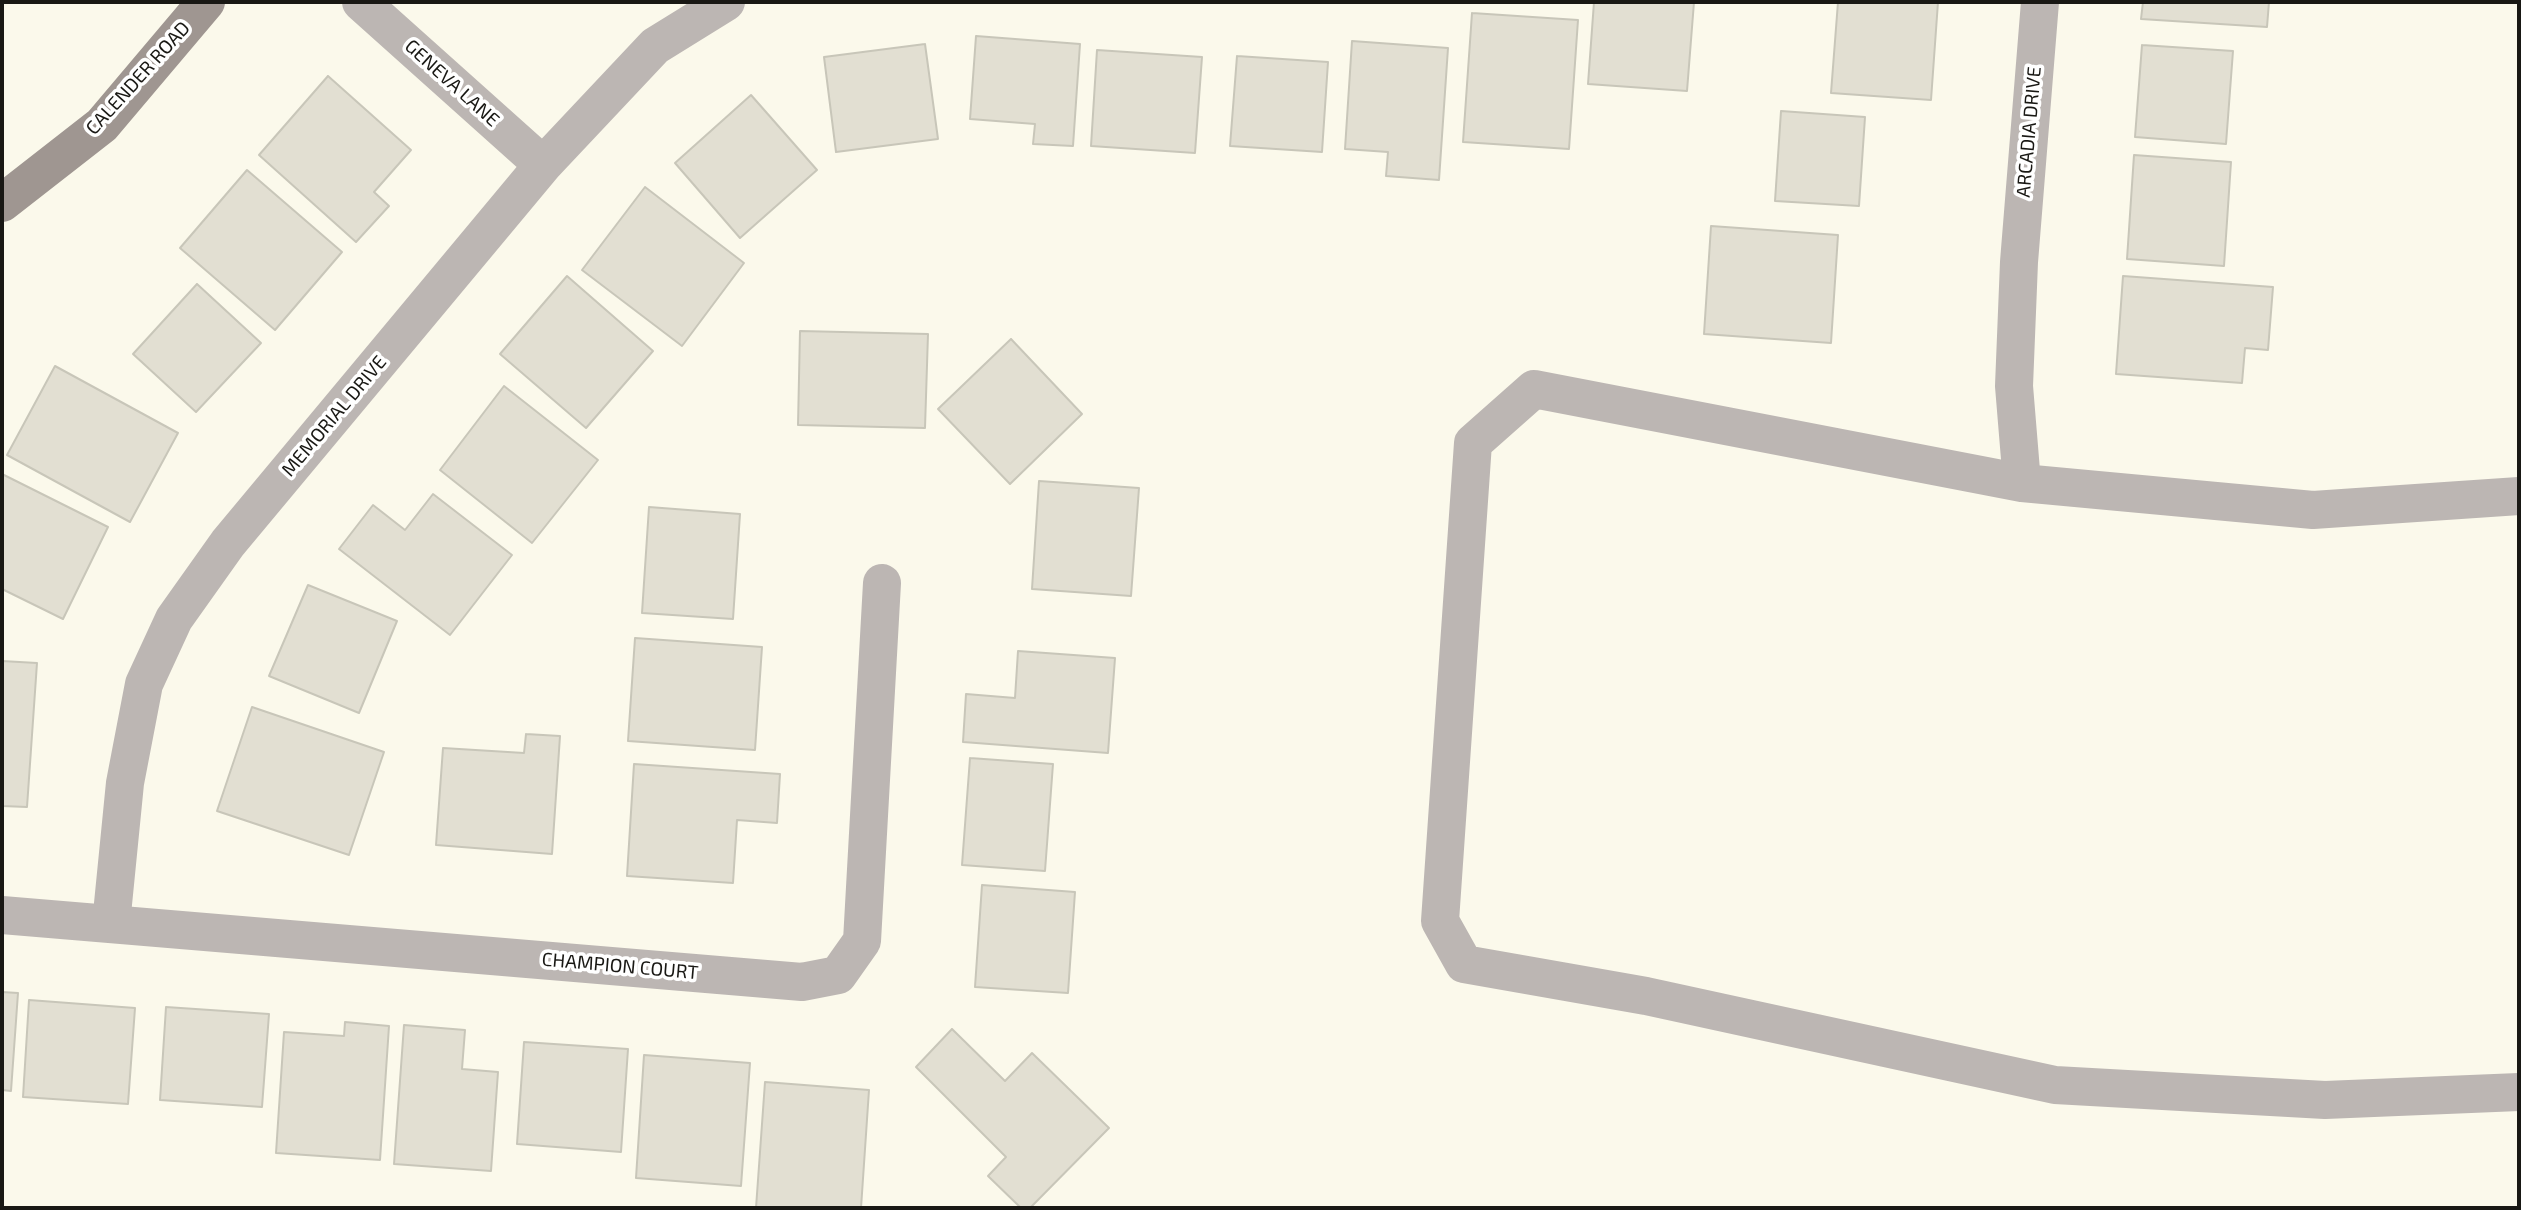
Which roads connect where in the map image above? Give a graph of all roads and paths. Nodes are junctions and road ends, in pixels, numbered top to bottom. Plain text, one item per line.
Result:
1 (206, 2) edge
2 (361, 2) edge
3 (726, 2) edge
4 (2040, 2) edge
5 (543, 165) junction
6 (2, 202) edge
7 (2022, 483) junction
8 (2519, 496) edge
9 (882, 583) dead end
10 (2, 915) edge
11 (111, 924) junction
12 (2519, 1092) edge

1 - 6 street, CALENDER ROAD
2 - 5 street, GENEVA LANE
3 - 5 street, MEMORIAL DRIVE
4 - 7 street, ARCADIA DRIVE
5 - 11 street, MEMORIAL DRIVE
7 - 8 street
7 - 12 street
9 - 11 street, CHAMPION COURT
10 - 11 street, CHAMPION COURT

